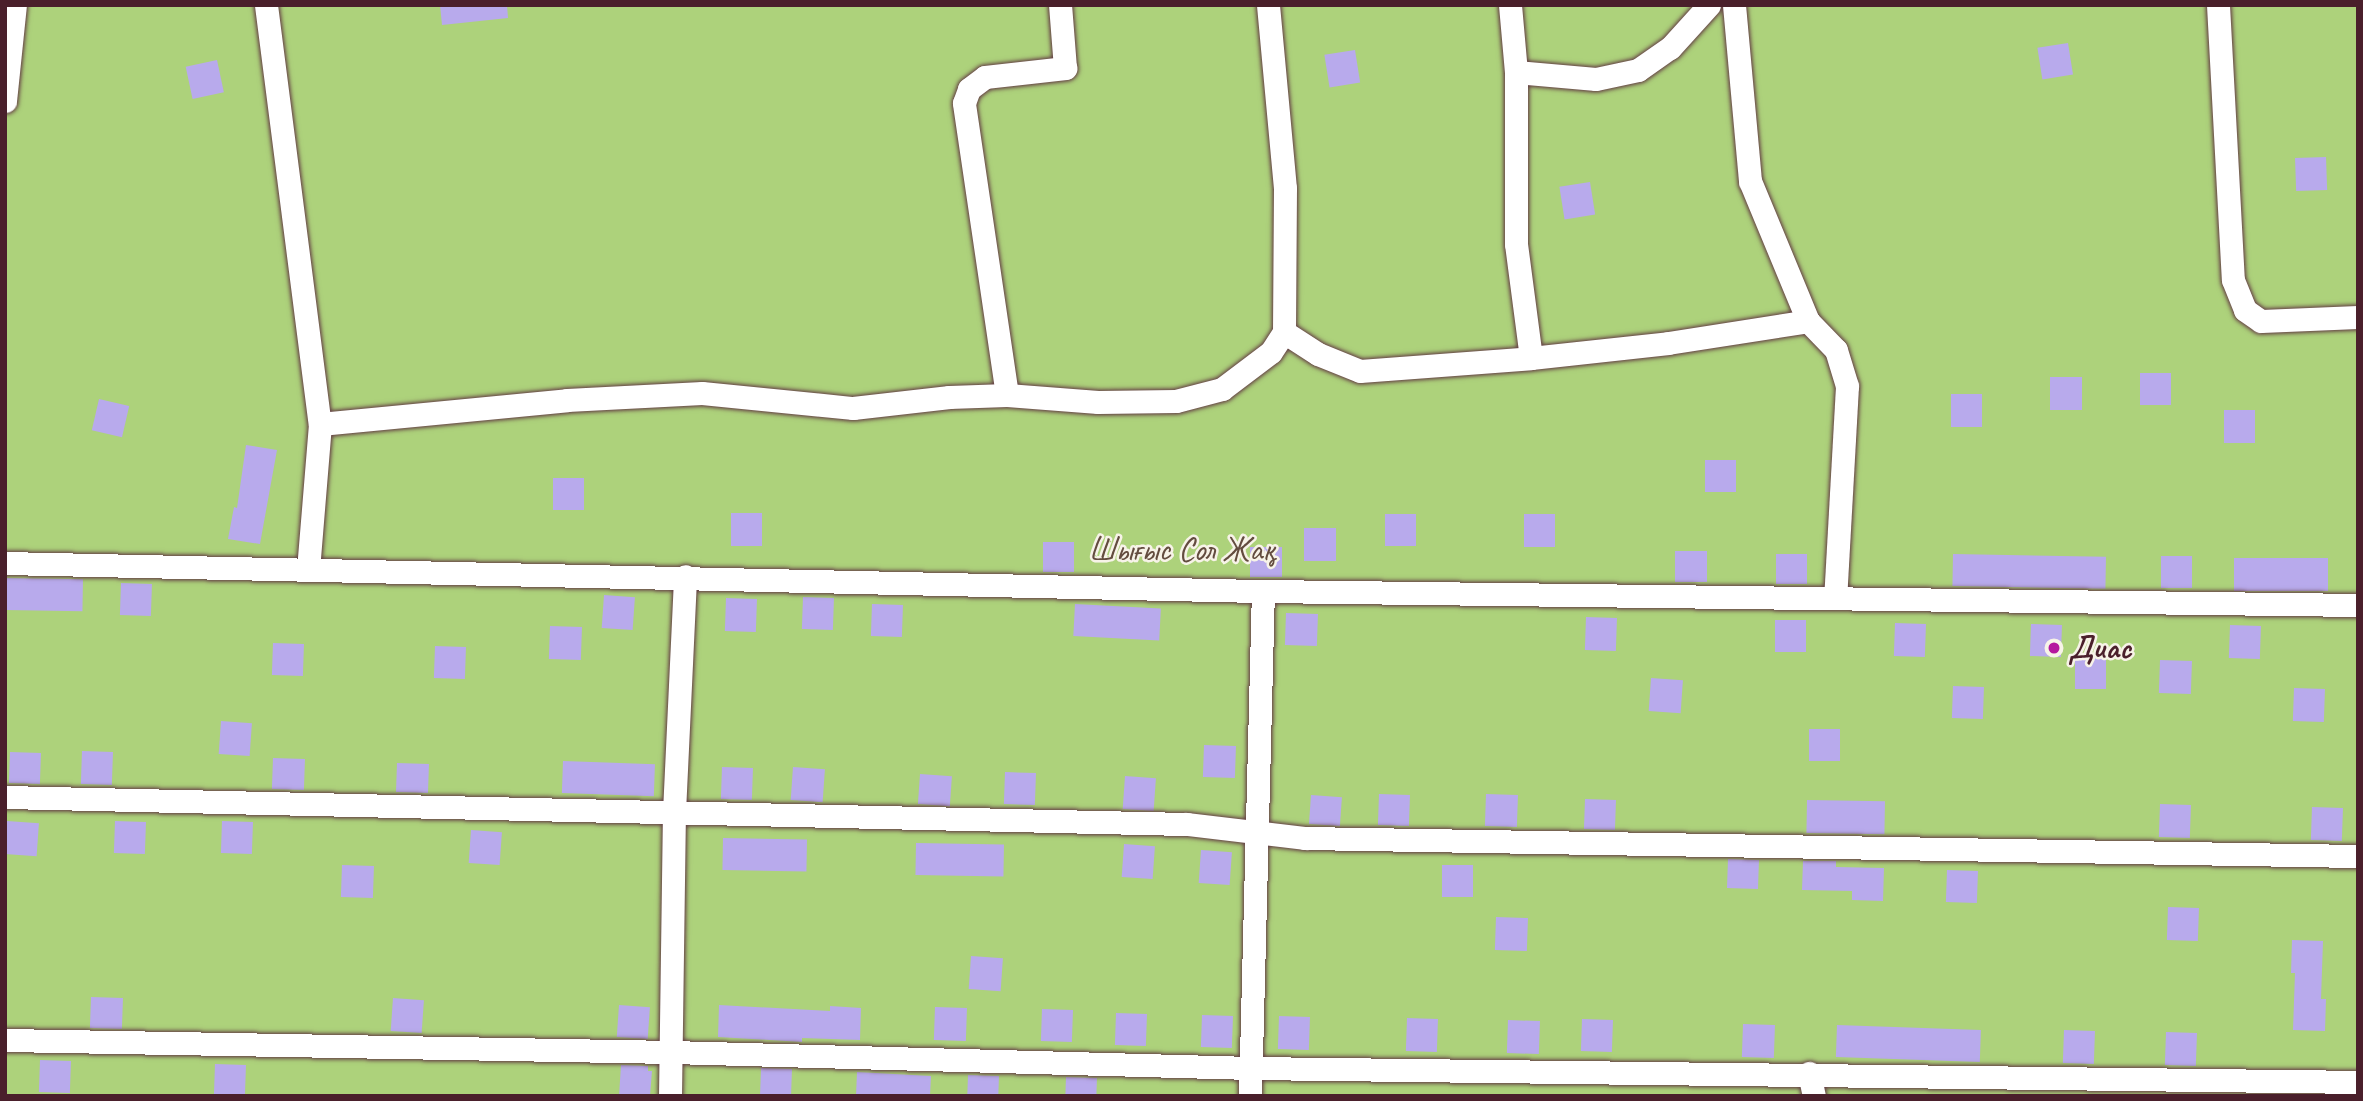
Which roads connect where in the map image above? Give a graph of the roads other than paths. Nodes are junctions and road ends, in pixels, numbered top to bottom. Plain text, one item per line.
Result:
1 (15, 5) edge
2 (266, 5) edge
3 (1060, 5) edge
4 (1268, 5) edge
5 (1510, 5) edge
6 (1709, 5) edge
7 (1734, 5) edge
8 (2218, 5) edge
9 (1517, 72) junction
10 (5, 100) edge
11 (2358, 317) edge
12 (1808, 321) junction
13 (1284, 332) junction
14 (1531, 358) junction
15 (1007, 395) junction
16 (320, 424) junction
17 (5, 563) edge
18 (307, 569) junction
19 (685, 576) junction
20 (1263, 591) junction
21 (1835, 598) junction
22 (2358, 605) edge
23 (5, 797) edge
24 (674, 812) junction
25 (1256, 831) junction
26 (2358, 856) edge
27 (5, 1040) edge
28 (671, 1052) junction
29 (1250, 1068) junction
30 (1809, 1073) junction
31 (2358, 1082) edge
32 (1965, 1086) edge
33 (670, 1096) edge
34 (1250, 1096) edge
35 (1814, 1096) edge

1 - 10 street
2 - 16 street
3 - 15 street
4 - 13 street
5 - 9 street
6 - 9 street
7 - 12 street
8 - 11 street
9 - 14 street
12 - 14 street
12 - 21 street
13 - 14 street
13 - 15 street
15 - 16 street
16 - 18 street
17 - 18 street
18 - 19 street
19 - 20 street
19 - 24 street
20 - 21 street
20 - 25 street
21 - 22 street
23 - 24 street
24 - 25 street
24 - 28 street
25 - 26 street
25 - 29 street
27 - 28 street
28 - 29 street
28 - 33 street
29 - 30 street
29 - 34 street
30 - 32 street
30 - 35 street
31 - 32 street

